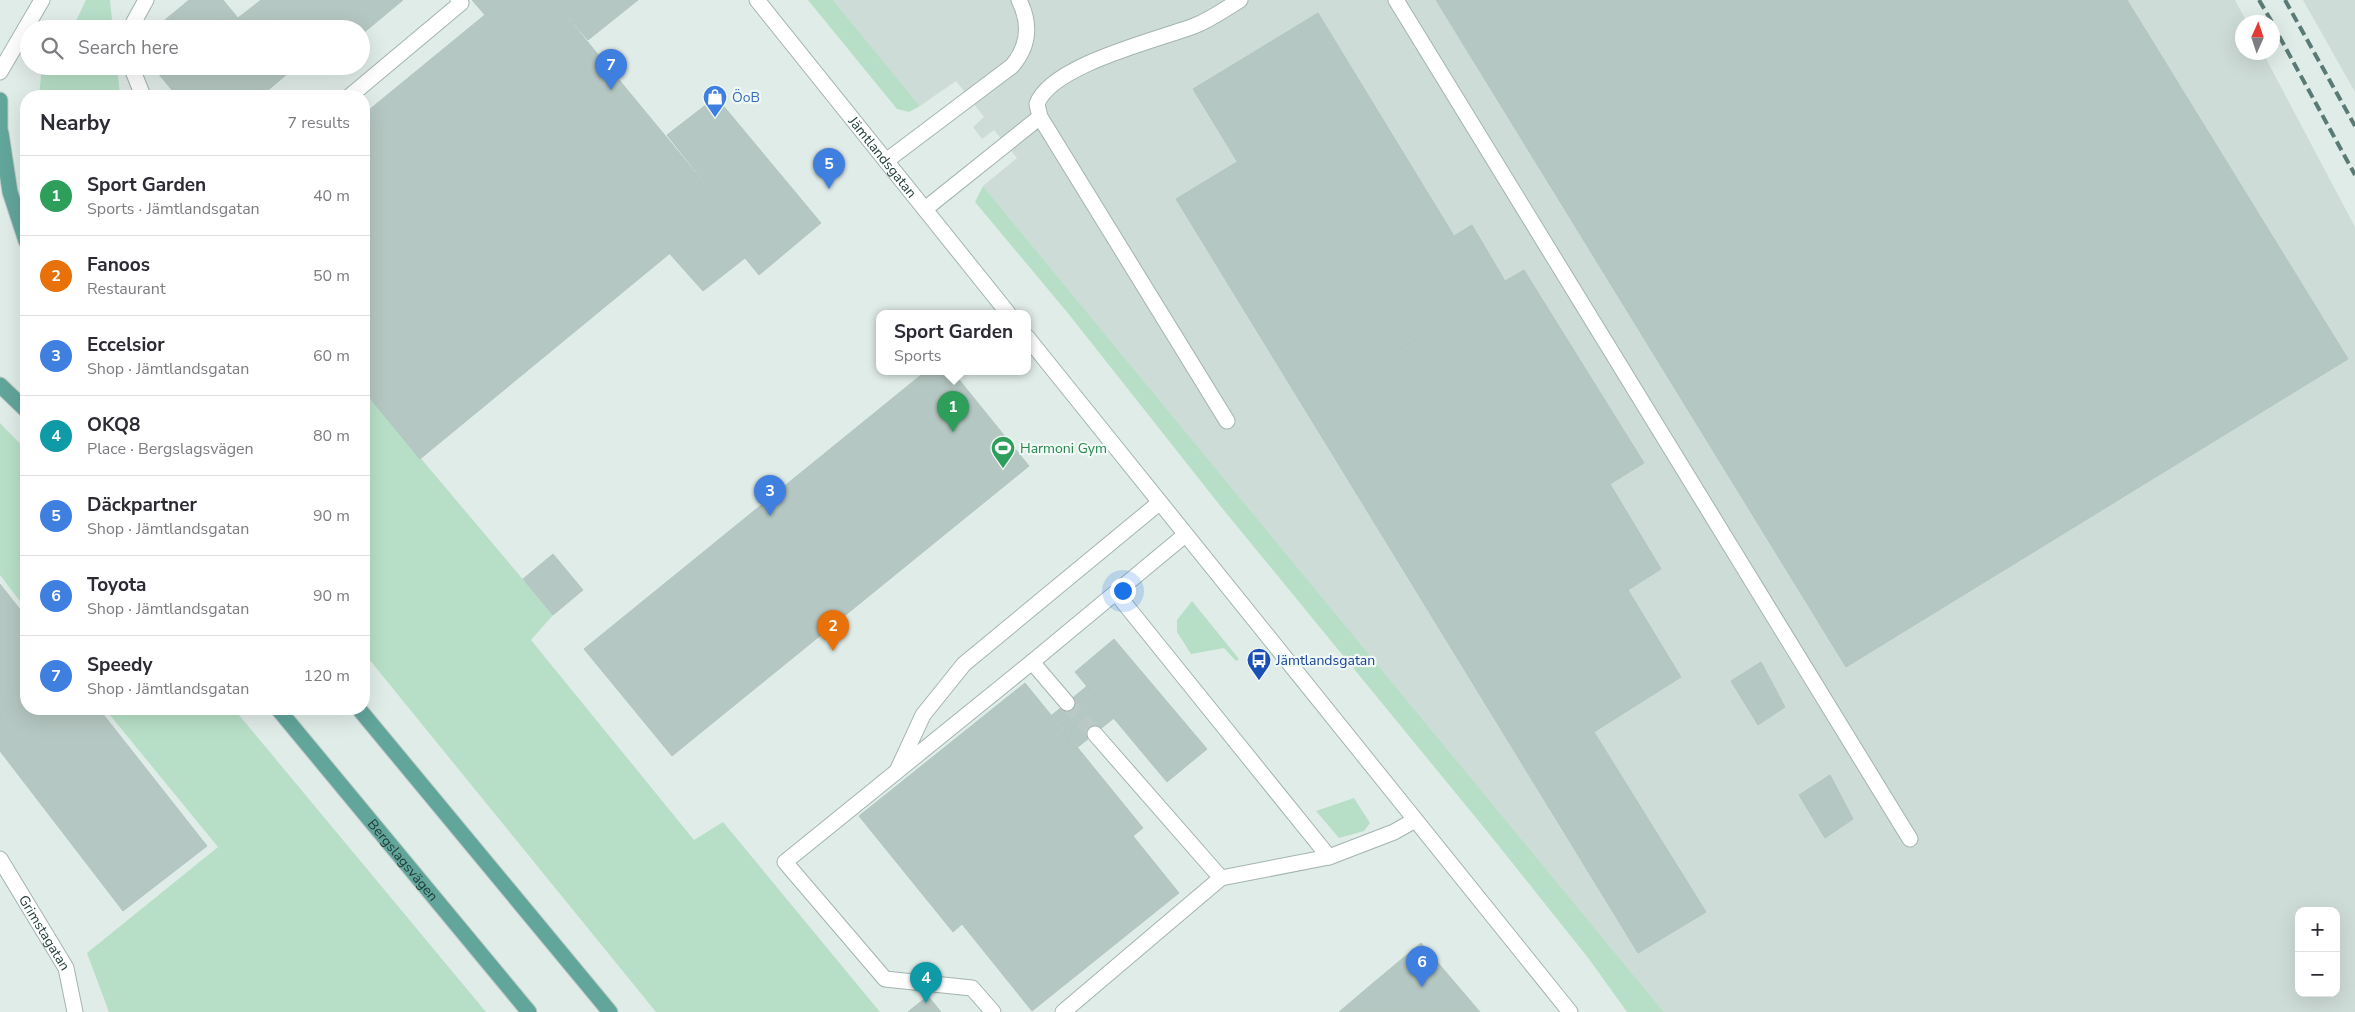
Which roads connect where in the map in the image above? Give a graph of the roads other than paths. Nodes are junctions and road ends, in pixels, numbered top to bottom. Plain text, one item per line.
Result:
1 (42, 0) edge
2 (146, 0) edge
3 (458, 0) edge
4 (758, 0) edge
5 (1019, 0) edge
6 (1240, 0) edge
7 (1396, 0) edge
8 (30, 20) edge
9 (135, 20) edge
10 (20, 38) edge
11 (0, 72) edge
12 (135, 75) edge
13 (141, 90) edge
14 (357, 90) edge
15 (0, 100) edge
16 (1040, 117) junction
17 (0, 136) edge
18 (886, 162) junction
19 (925, 209) junction
20 (20, 223) edge
21 (1006, 310) edge
22 (1031, 342) edge
23 (0, 385) edge
24 (20, 404) edge
25 (1227, 421) dead end
26 (1159, 503) junction
27 (1185, 535) junction
28 (1116, 593) junction
29 (1032, 662) junction
30 (1068, 703) tunnel mouth
31 (283, 715) edge
32 (364, 715) edge
33 (1095, 734) tunnel mouth
34 (896, 772) junction
35 (1415, 820) junction
36 (1910, 839) dead end
37 (1329, 857) junction
38 (0, 858) edge
39 (1221, 878) junction
40 (75, 1012) edge
41 (529, 1012) edge
42 (610, 1012) edge
43 (993, 1012) edge
44 (1063, 1012) edge
45 (1570, 1012) edge

1 - 8 street
2 - 9 street
3 - 14 street
4 - 18 street, Jämtlandsgatan
5 - 18 street
6 - 16 street
7 - 36 street
10 - 11 street
12 - 13 street
15 - 17 main road
16 - 19 street
16 - 25 street
17 - 20 main road
18 - 19 street, Jämtlandsgatan
19 - 21 street, Jämtlandsgatan
22 - 26 street
23 - 24 main road
26 - 27 street
26 - 34 street
27 - 28 street
27 - 35 street
28 - 29 street
28 - 37 street
29 - 30 street
29 - 34 street
31 - 41 main road, Bergslagsvägen
32 - 42 main road
33 - 39 street
34 - 43 street
35 - 37 street
35 - 45 street
37 - 39 street
38 - 40 street, Grimstagatan
39 - 44 street

